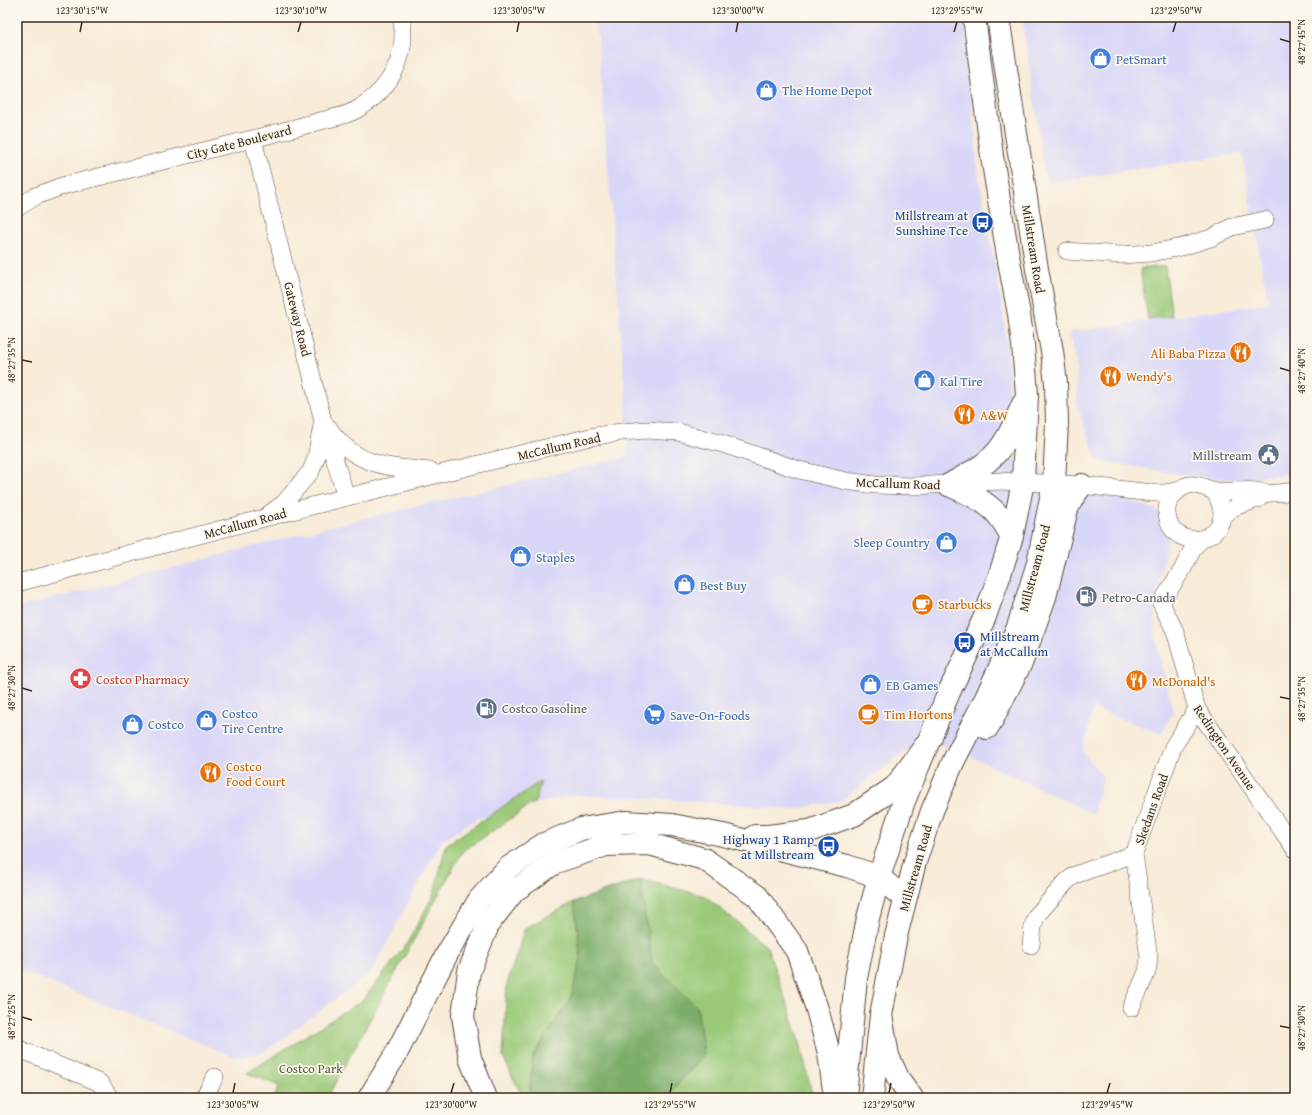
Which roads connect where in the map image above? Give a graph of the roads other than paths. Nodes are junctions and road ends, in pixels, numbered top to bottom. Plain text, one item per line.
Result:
1 (401, 17) edge
2 (974, 17) edge
3 (998, 17) edge
4 (253, 139) junction
5 (17, 208) edge
6 (1265, 220) dead end
7 (1068, 251) dead end
8 (1027, 395) junction
9 (323, 421) junction
10 (447, 472) junction
11 (1023, 482) junction
12 (1054, 483) junction
13 (949, 484) junction
14 (1082, 485) junction
15 (1109, 488) junction
16 (1215, 491) junction
17 (1295, 491) edge
18 (1177, 492) junction
19 (1265, 493) junction
20 (346, 497) junction
21 (1166, 511) junction
22 (1222, 516) junction
23 (264, 518) junction
24 (1178, 534) junction
25 (1012, 536) junction
26 (1202, 539) junction
27 (17, 583) edge
28 (1168, 592) junction
29 (1197, 709) junction
30 (931, 738) junction
31 (932, 811) junction
32 (724, 835) junction
33 (1295, 849) edge
34 (1134, 854) junction
35 (879, 877) junction
36 (905, 899) junction
37 (1032, 945) dead end
38 (1131, 1008) dead end
39 (881, 1015) junction
40 (17, 1048) edge
41 (215, 1077) dead end
42 (110, 1098) edge
43 (202, 1098) edge
44 (369, 1098) edge
45 (486, 1098) edge
46 (835, 1098) edge
47 (845, 1098) edge
48 (872, 1098) edge
49 (912, 1098) edge

1 - 4 street, City Gate Boulevard
2 - 8 main road, Millstream Road
3 - 12 main road, Millstream Road
4 - 5 street, City Gate Boulevard
4 - 9 street, Gateway Road
6 - 7 street
8 - 11 main road, Millstream Road
8 - 13 main road
9 - 10 street
9 - 20 street, Gateway Road
9 - 23 street
10 - 13 street, McCallum Road
10 - 20 street, McCallum Road
11 - 12 street, McCallum Road
11 - 13 street, McCallum Road
11 - 25 main road, Millstream Road
12 - 14 street, McCallum Road
12 - 31 main road, Millstream Road
13 - 25 main road
14 - 15 street, McCallum Road
14 - 31 main road
15 - 18 street, McCallum Road
15 - 21 street, McCallum Road
16 - 18 street
16 - 19 street
16 - 22 street
17 - 19 street
18 - 21 street
19 - 22 street
20 - 23 street, McCallum Road
21 - 24 street
22 - 26 street
23 - 27 street, McCallum Road
24 - 26 street
24 - 28 street, Redington Avenue
25 - 30 main road, Millstream Road
26 - 28 street, Redington Avenue
28 - 29 street, Redington Avenue
29 - 33 street, Redington Avenue
29 - 34 street, Skedans Road
30 - 32 main road
30 - 35 main road, Millstream Road
31 - 36 main road, Millstream Road
32 - 35 main road
32 - 44 main road
34 - 37 street
34 - 38 street, Skedans Road
35 - 36 main road
35 - 47 main road, Millstream Road
36 - 39 main road, Millstream Road
39 - 48 main road, Millstream Road
39 - 49 main road
40 - 42 street
41 - 43 street
45 - 46 main road

